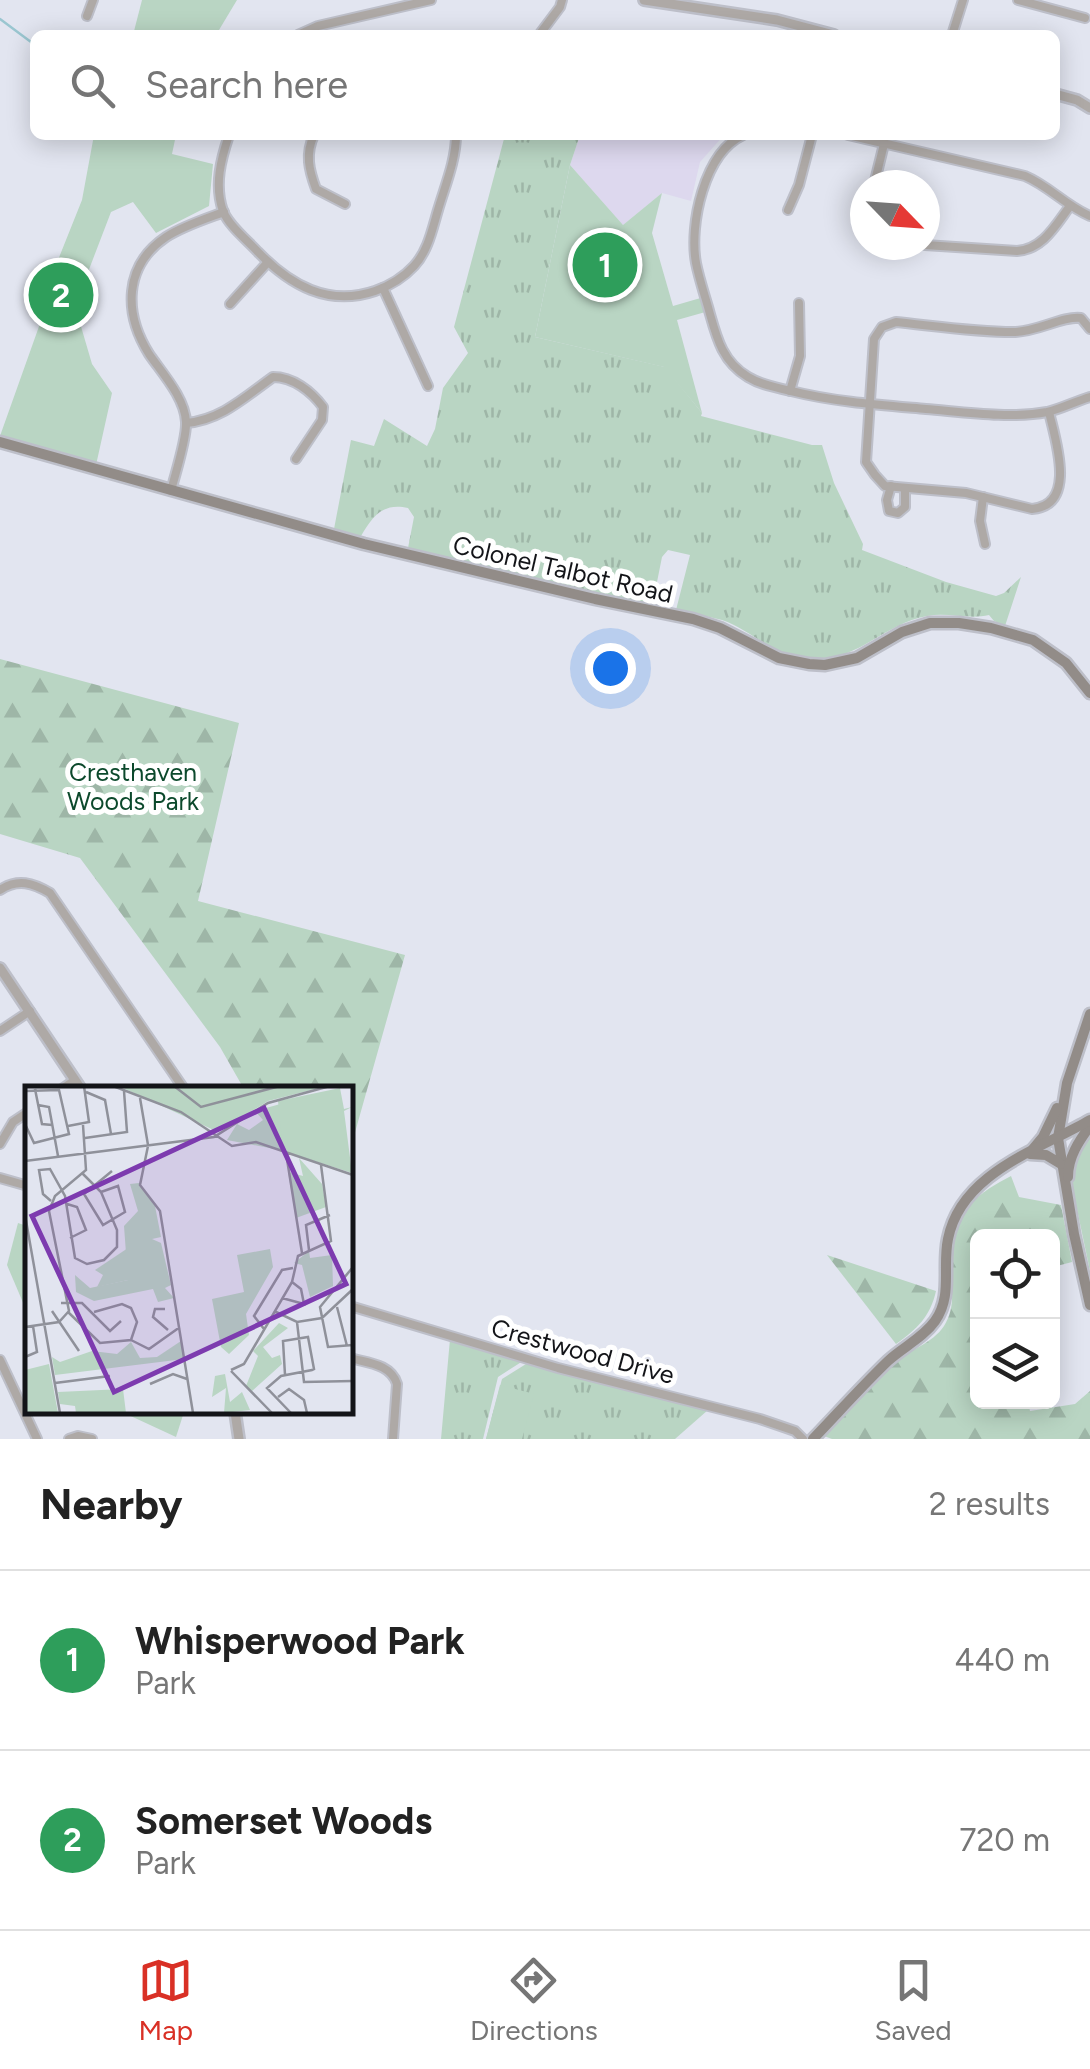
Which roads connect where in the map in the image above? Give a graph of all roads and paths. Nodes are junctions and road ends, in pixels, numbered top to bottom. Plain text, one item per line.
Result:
1 (93, 0) edge
2 (431, 0) edge
3 (562, 0) edge
4 (644, 0) edge
5 (963, 0) edge
6 (1018, 0) edge
7 (706, 4) edge
8 (87, 16) dead end
9 (1084, 18) dead end
10 (309, 30) edge
11 (544, 30) edge
12 (815, 30) edge
13 (954, 30) edge
14 (1060, 95) edge
15 (1090, 108) edge
16 (228, 140) edge
17 (311, 140) edge
18 (455, 140) edge
19 (736, 140) edge
20 (811, 140) edge
21 (868, 140) edge
22 (884, 144) junction
23 (878, 170) edge
24 (346, 204) dead end
25 (1070, 206) junction
26 (788, 210) dead end
27 (224, 212) junction
28 (1090, 216) edge
29 (940, 246) edge
30 (268, 262) junction
31 (383, 288) junction
32 (799, 303) dead end
33 (230, 304) dead end
34 (1090, 329) edge
35 (428, 386) dead end
36 (790, 391) junction
37 (1090, 397) edge
38 (870, 404) junction
39 (1049, 412) junction
40 (186, 423) junction
41 (0, 442) edge
42 (296, 459) dead end
43 (892, 486) junction
44 (906, 488) junction
45 (171, 491) junction
46 (984, 497) junction
47 (985, 544) dead end
48 (1090, 693) edge
49 (0, 890) edge
50 (0, 968) edge
51 (30, 1011) junction
52 (1090, 1014) edge
53 (0, 1031) edge
54 (1067, 1083) junction
55 (78, 1084) edge
56 (182, 1086) edge
57 (25, 1114) edge
58 (1087, 1123) edge
59 (1058, 1138) junction
60 (0, 1144) edge
61 (1029, 1154) junction
62 (1061, 1164) junction
63 (0, 1178) edge
64 (25, 1185) edge
65 (1070, 1208) junction
66 (1090, 1305) edge
67 (352, 1307) edge
68 (352, 1359) edge
69 (0, 1360) edge
70 (25, 1413) edge
71 (25, 1414) edge
72 (235, 1414) edge
73 (37, 1439) edge
74 (69, 1439) edge
75 (92, 1439) edge
76 (239, 1439) edge
77 (393, 1439) edge
78 (803, 1439) edge
79 (813, 1439) edge

1 - 8 street
2 - 10 street
3 - 11 street
4 - 7 street
5 - 13 street
6 - 9 street
7 - 12 street
14 - 15 street
16 - 27 street
17 - 24 street
18 - 31 street
19 - 36 street
20 - 26 street
21 - 22 street
22 - 23 street
22 - 25 street
25 - 28 street
25 - 29 street
27 - 30 street
27 - 40 street
30 - 31 street
30 - 33 street
31 - 35 street
32 - 36 street
34 - 38 street
36 - 38 street
37 - 39 street
38 - 39 street
38 - 43 street
39 - 46 street
40 - 42 street
40 - 45 street
41 - 45 main road, Colonel Talbot Road
43 - 44 street
43 - 44 street
44 - 46 street
45 - 48 main road, Colonel Talbot Road
46 - 47 street
49 - 56 street
50 - 51 street
51 - 53 street
51 - 55 street
52 - 54 main road
54 - 58 main road
54 - 59 main road
54 - 61 main road
57 - 60 street
58 - 59 main road
58 - 65 main road
59 - 61 main road
59 - 62 main road
61 - 62 main road
61 - 79 main road
62 - 65 main road
63 - 64 street
65 - 66 main road
67 - 78 street, Crestwood Drive
68 - 77 street
69 - 70 street
71 - 73 street
72 - 76 street
74 - 75 street

